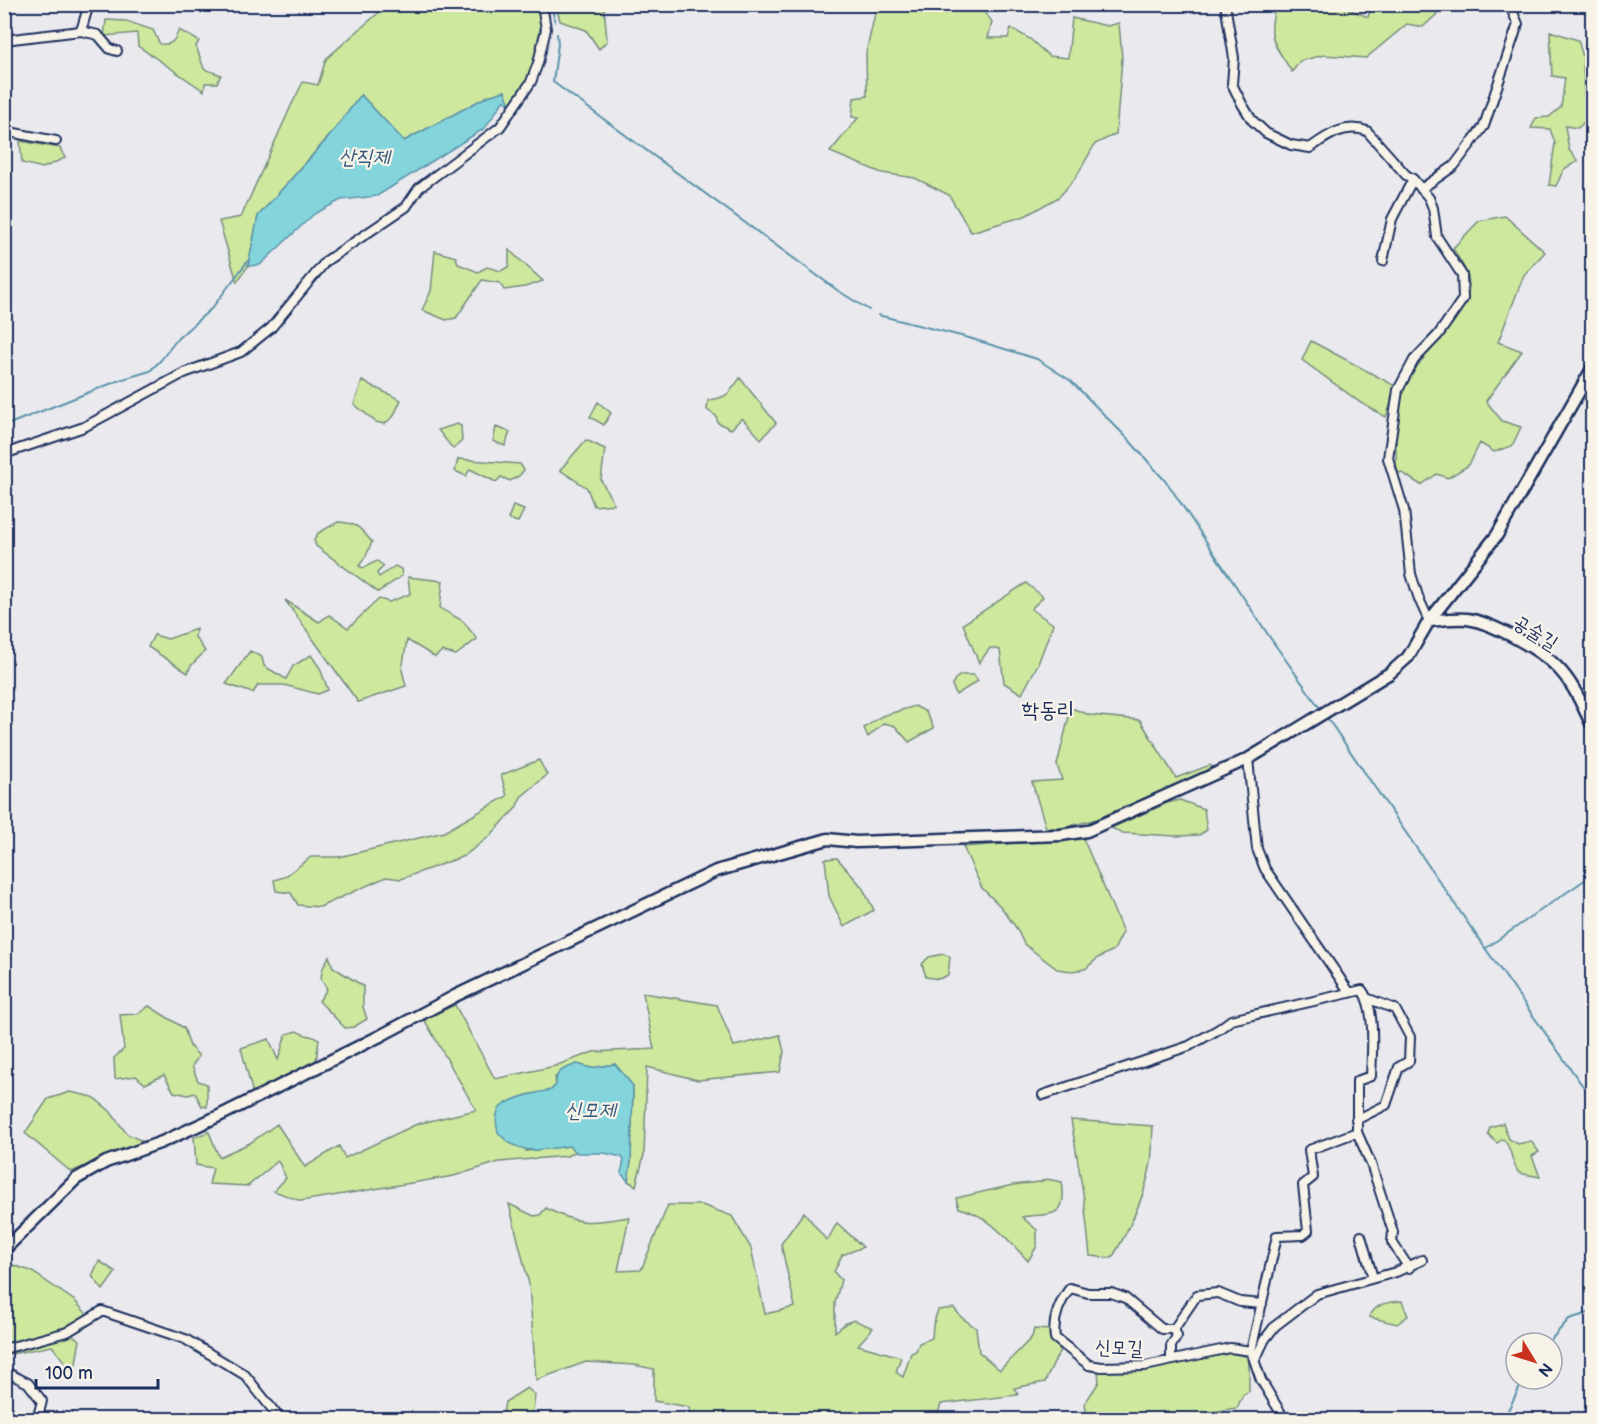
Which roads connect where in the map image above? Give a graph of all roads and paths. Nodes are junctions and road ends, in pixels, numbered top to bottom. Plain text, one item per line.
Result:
1 (89, 4) edge
2 (542, 4) edge
3 (1225, 4) edge
4 (1509, 4) edge
5 (81, 31) junction
6 (4, 40) edge
7 (117, 51) dead end
8 (4, 131) edge
9 (56, 141) dead end
10 (1413, 179) junction
11 (1421, 189) junction
12 (1383, 261) dead end
13 (1593, 369) edge
14 (4, 454) edge
15 (1430, 621) junction
16 (1593, 725) edge
17 (1248, 759) junction
18 (1350, 993) junction
19 (1369, 999) junction
20 (1043, 1095) dead end
21 (1356, 1120) junction
22 (1357, 1132) junction
23 (1361, 1236) dead end
24 (4, 1250) edge
25 (1422, 1260) dead end
26 (1409, 1268) junction
27 (1373, 1278) junction
28 (1262, 1304) junction
29 (1174, 1329) junction
30 (4, 1349) edge
31 (1251, 1351) junction
32 (1171, 1359) junction
33 (1256, 1360) junction
34 (4, 1371) edge
35 (37, 1419) edge
36 (281, 1419) edge
37 (1285, 1419) edge

1 - 5 street
2 - 14 street
3 - 10 street
4 - 11 street
5 - 6 street
5 - 7 street
8 - 9 street
10 - 11 street
10 - 12 street
11 - 15 street
13 - 15 street
15 - 16 street, 공술길
15 - 17 street
17 - 18 street
17 - 24 street
18 - 19 street
18 - 20 street
19 - 21 street
19 - 21 street
21 - 22 street
22 - 26 street
22 - 28 street
23 - 27 street
25 - 26 street
26 - 27 street
27 - 33 street
28 - 29 street
28 - 31 street
29 - 32 street
29 - 32 street, 신모길
30 - 36 street
31 - 32 street, 신모길
31 - 33 street
33 - 37 street
34 - 35 street

